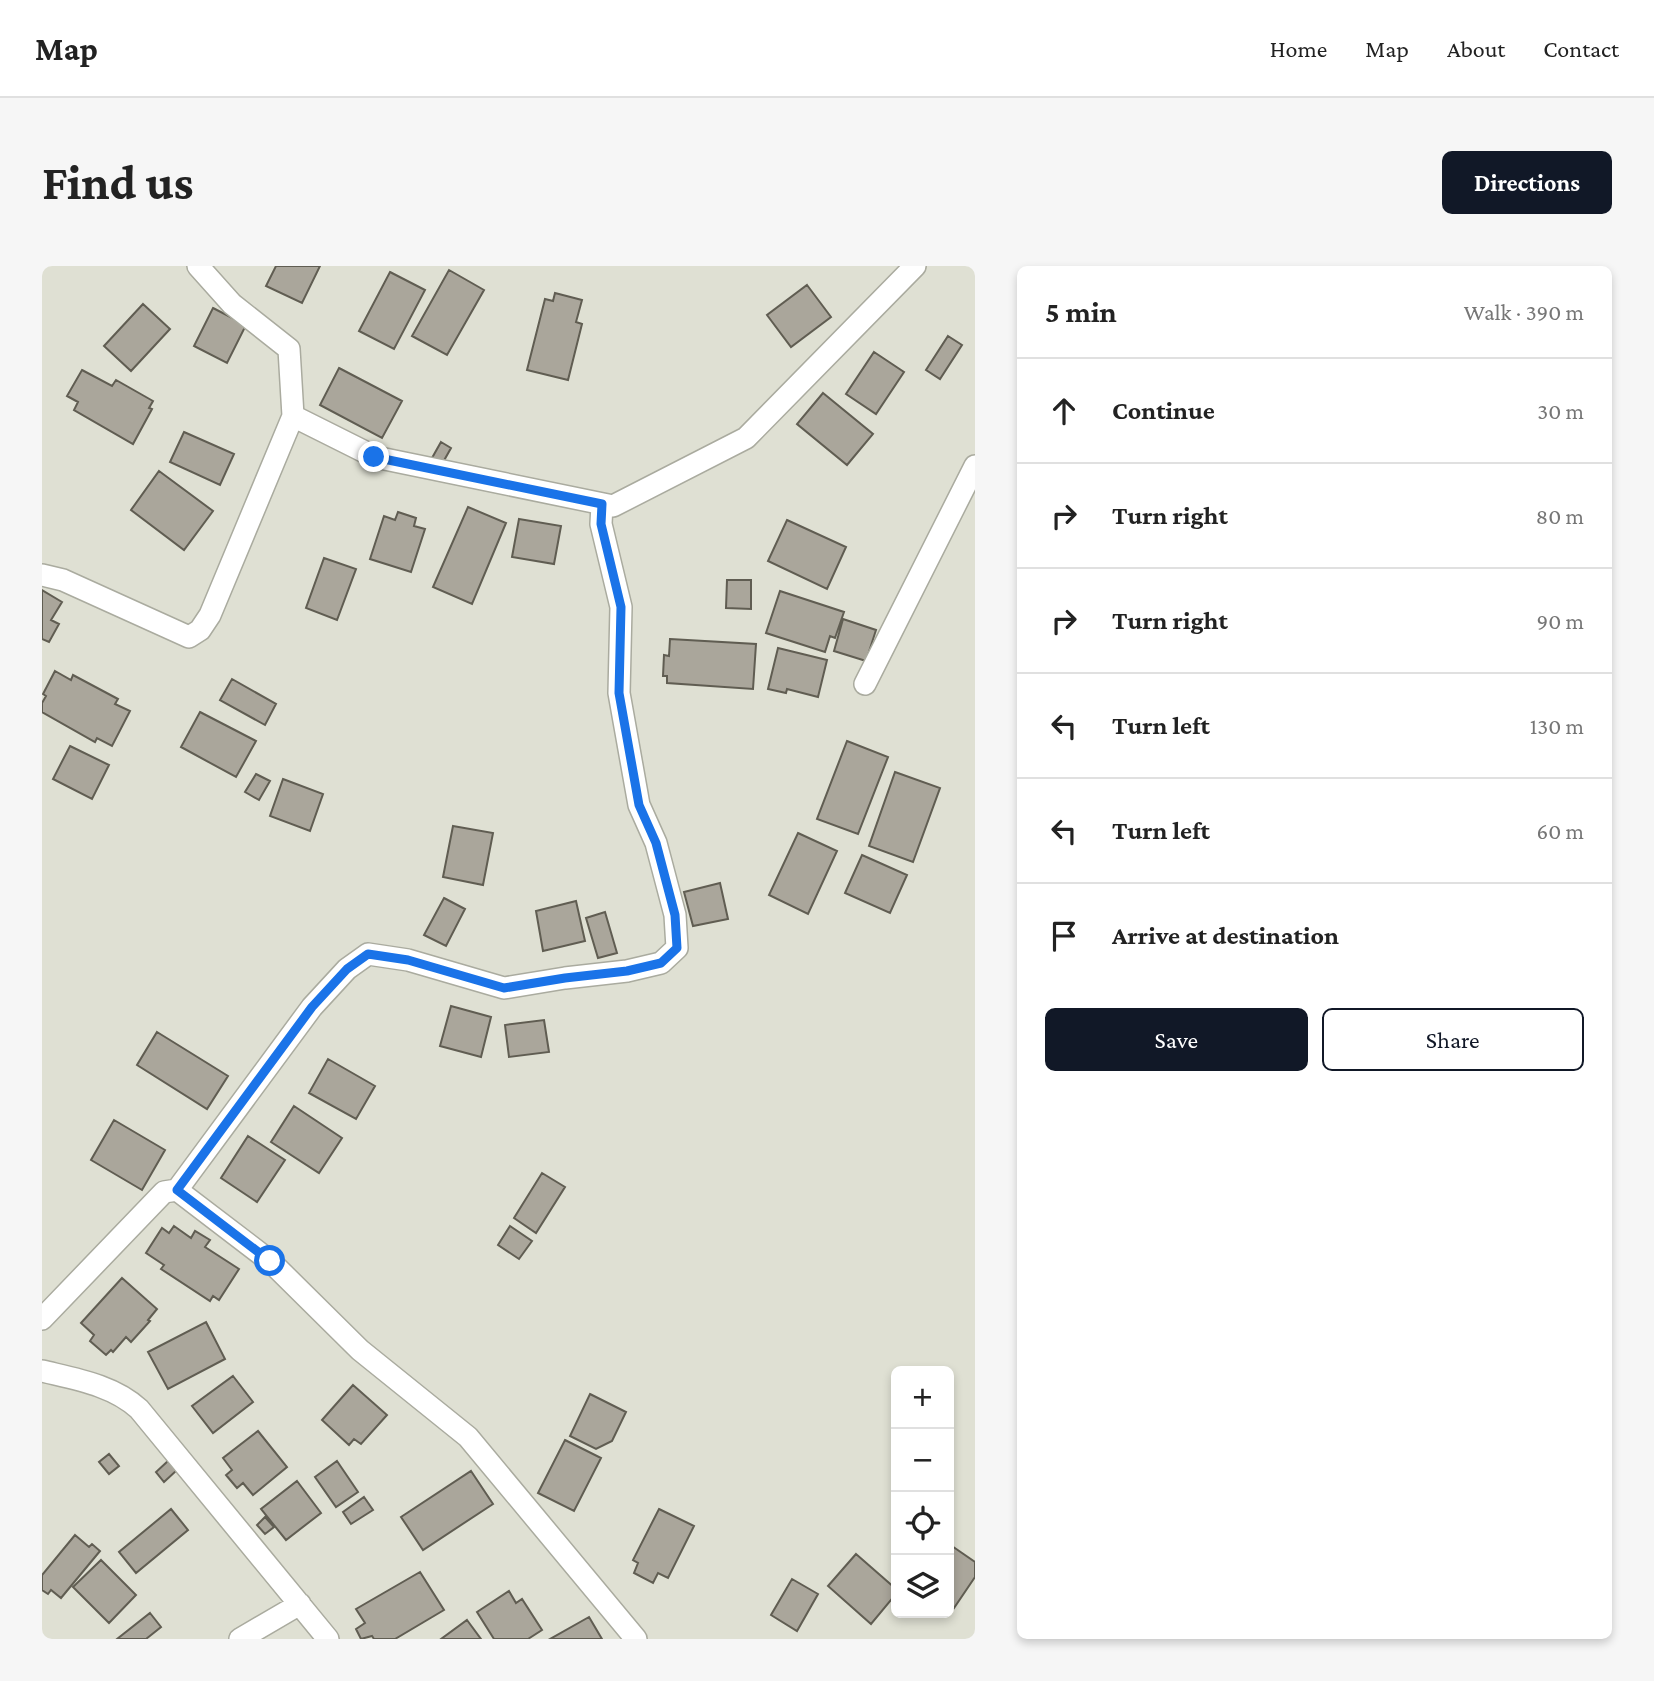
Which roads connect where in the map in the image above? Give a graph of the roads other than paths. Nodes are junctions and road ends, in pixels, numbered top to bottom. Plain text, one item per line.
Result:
1 (198, 266) edge
2 (915, 266) edge
3 (293, 416) junction
4 (975, 466) edge
5 (602, 504) junction
6 (42, 575) edge
7 (865, 684) dead end
8 (177, 1190) junction
9 (42, 1319) edge
10 (42, 1371) edge
11 (300, 1604) junction
12 (240, 1639) edge
13 (328, 1639) edge
14 (636, 1639) edge

1 - 3 street
2 - 5 street
3 - 5 street
3 - 6 street
4 - 7 street
5 - 8 street
8 - 9 street
8 - 14 street
10 - 11 street
11 - 12 street
11 - 13 street

